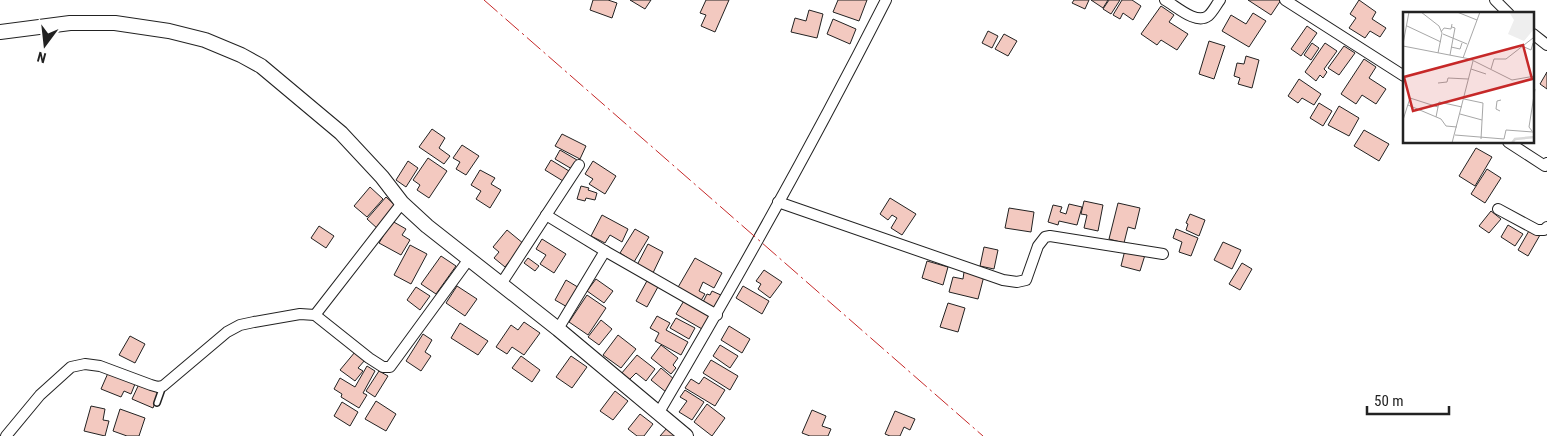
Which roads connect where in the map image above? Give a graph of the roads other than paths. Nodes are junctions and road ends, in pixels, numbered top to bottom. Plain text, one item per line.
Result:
1 (886, 0) edge
2 (1165, 0) edge
3 (1220, 0) edge
4 (1285, 0) edge
5 (1495, 0) edge
6 (1507, 12) edge
7 (0, 32) edge
8 (1534, 35) edge
9 (1547, 45) edge
10 (1403, 75) edge
11 (1511, 144) edge
12 (579, 164) dead end
13 (1546, 166) edge
14 (778, 202) junction
15 (402, 203) junction
16 (1498, 209) dead end
17 (546, 215) junction
18 (1547, 227) edge
19 (605, 251) junction
20 (1163, 254) dead end
21 (469, 259) junction
22 (501, 284) junction
23 (315, 315) junction
24 (716, 315) junction
25 (558, 329) junction
26 (166, 384) junction
27 (157, 403) dead end
28 (658, 414) junction
29 (0, 428) edge
30 (9, 433) edge
31 (686, 436) edge

1 - 14 street
2 - 3 street
4 - 10 street
5 - 6 street
7 - 15 street
8 - 9 street
11 - 13 street
12 - 17 street
14 - 20 street
14 - 24 street
15 - 21 street
15 - 23 street
16 - 18 street
17 - 19 street
17 - 22 street
19 - 24 street
19 - 25 street
21 - 22 street
21 - 23 street
22 - 25 street
23 - 26 street
24 - 28 street
25 - 28 street
26 - 27 lane
26 - 30 street
28 - 31 street
29 - 30 street

